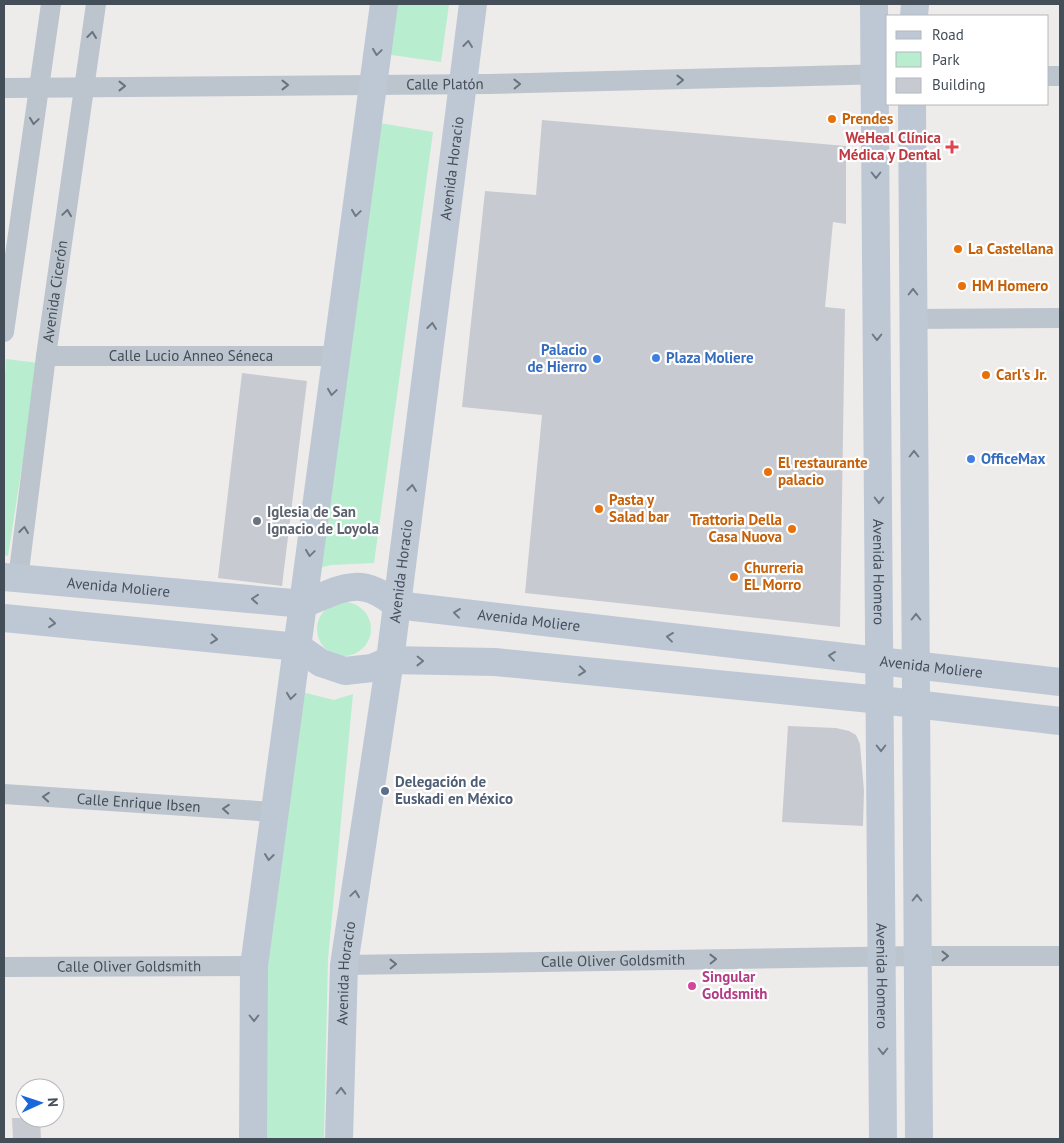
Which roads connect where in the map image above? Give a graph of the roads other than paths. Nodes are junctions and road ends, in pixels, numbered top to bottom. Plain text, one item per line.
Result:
1 (51, 4) edge
2 (96, 4) edge
3 (384, 4) edge
4 (473, 4) edge
5 (874, 4) edge
6 (881, 74) edge
7 (373, 85) junction
8 (463, 85) junction
9 (85, 86) junction
10 (39, 87) junction
11 (4, 88) edge
12 (912, 105) edge
13 (1060, 318) edge
14 (913, 319) junction
15 (4, 332) edge
16 (46, 356) junction
17 (337, 356) junction
18 (11, 578) edge
19 (304, 604) junction
20 (396, 606) junction
21 (4, 618) edge
22 (298, 647) junction
23 (390, 660) junction
24 (880, 661) junction
25 (916, 666) junction
26 (1060, 682) edge
27 (880, 700) junction
28 (916, 704) junction
29 (1060, 721) edge
30 (4, 794) edge
31 (274, 812) junction
32 (883, 956) junction
33 (918, 956) junction
34 (1060, 956) edge
35 (344, 965) junction
36 (254, 966) junction
37 (4, 967) edge
38 (253, 1139) edge
39 (340, 1139) edge
40 (883, 1139) edge
41 (919, 1139) edge

1 - 10 street
9 -> 2 street, Avenida Cicerón
3 -> 7 street
8 -> 4 street, Avenida Horacio
5 - 6 street, Avenida Homero
8 -> 6 street, Calle Platón
6 -> 24 street, Avenida Homero
7 - 8 street, Calle Platón
9 -> 7 street, Calle Platón
7 -> 17 street
20 -> 8 street, Avenida Horacio
9 - 10 street, Calle Platón
16 -> 9 street, Avenida Cicerón
10 - 11 street, Calle Platón
10 -> 15 street
14 -> 12 street
13 - 14 street
25 -> 14 street
16 - 17 street, Calle Lucio Anneo Séneca
18 -> 16 street, Avenida Cicerón
17 -> 19 street
19 -> 18 street, Avenida Moliere
19 - 20 street, Avenida Moliere
19 - 22 street
20 - 23 street, Avenida Horacio
24 -> 20 street, Avenida Moliere
21 -> 22 street
22 - 23 street
22 -> 31 street
23 -> 27 street
35 -> 23 street, Avenida Horacio
24 - 25 street, Avenida Moliere
24 - 27 street, Avenida Homero
25 - 26 street, Avenida Moliere
25 - 28 street
27 - 28 street
27 -> 32 street, Avenida Homero
28 - 29 street
33 -> 28 street
31 -> 30 street, Calle Enrique Ibsen
31 -> 36 street
32 - 33 street, Calle Oliver Goldsmith
35 -> 32 street, Calle Oliver Goldsmith
32 -> 40 street, Avenida Homero
33 -> 34 street, Calle Oliver Goldsmith
33 - 41 street
39 -> 35 street, Avenida Horacio
36 - 37 street, Calle Oliver Goldsmith
36 -> 38 street

